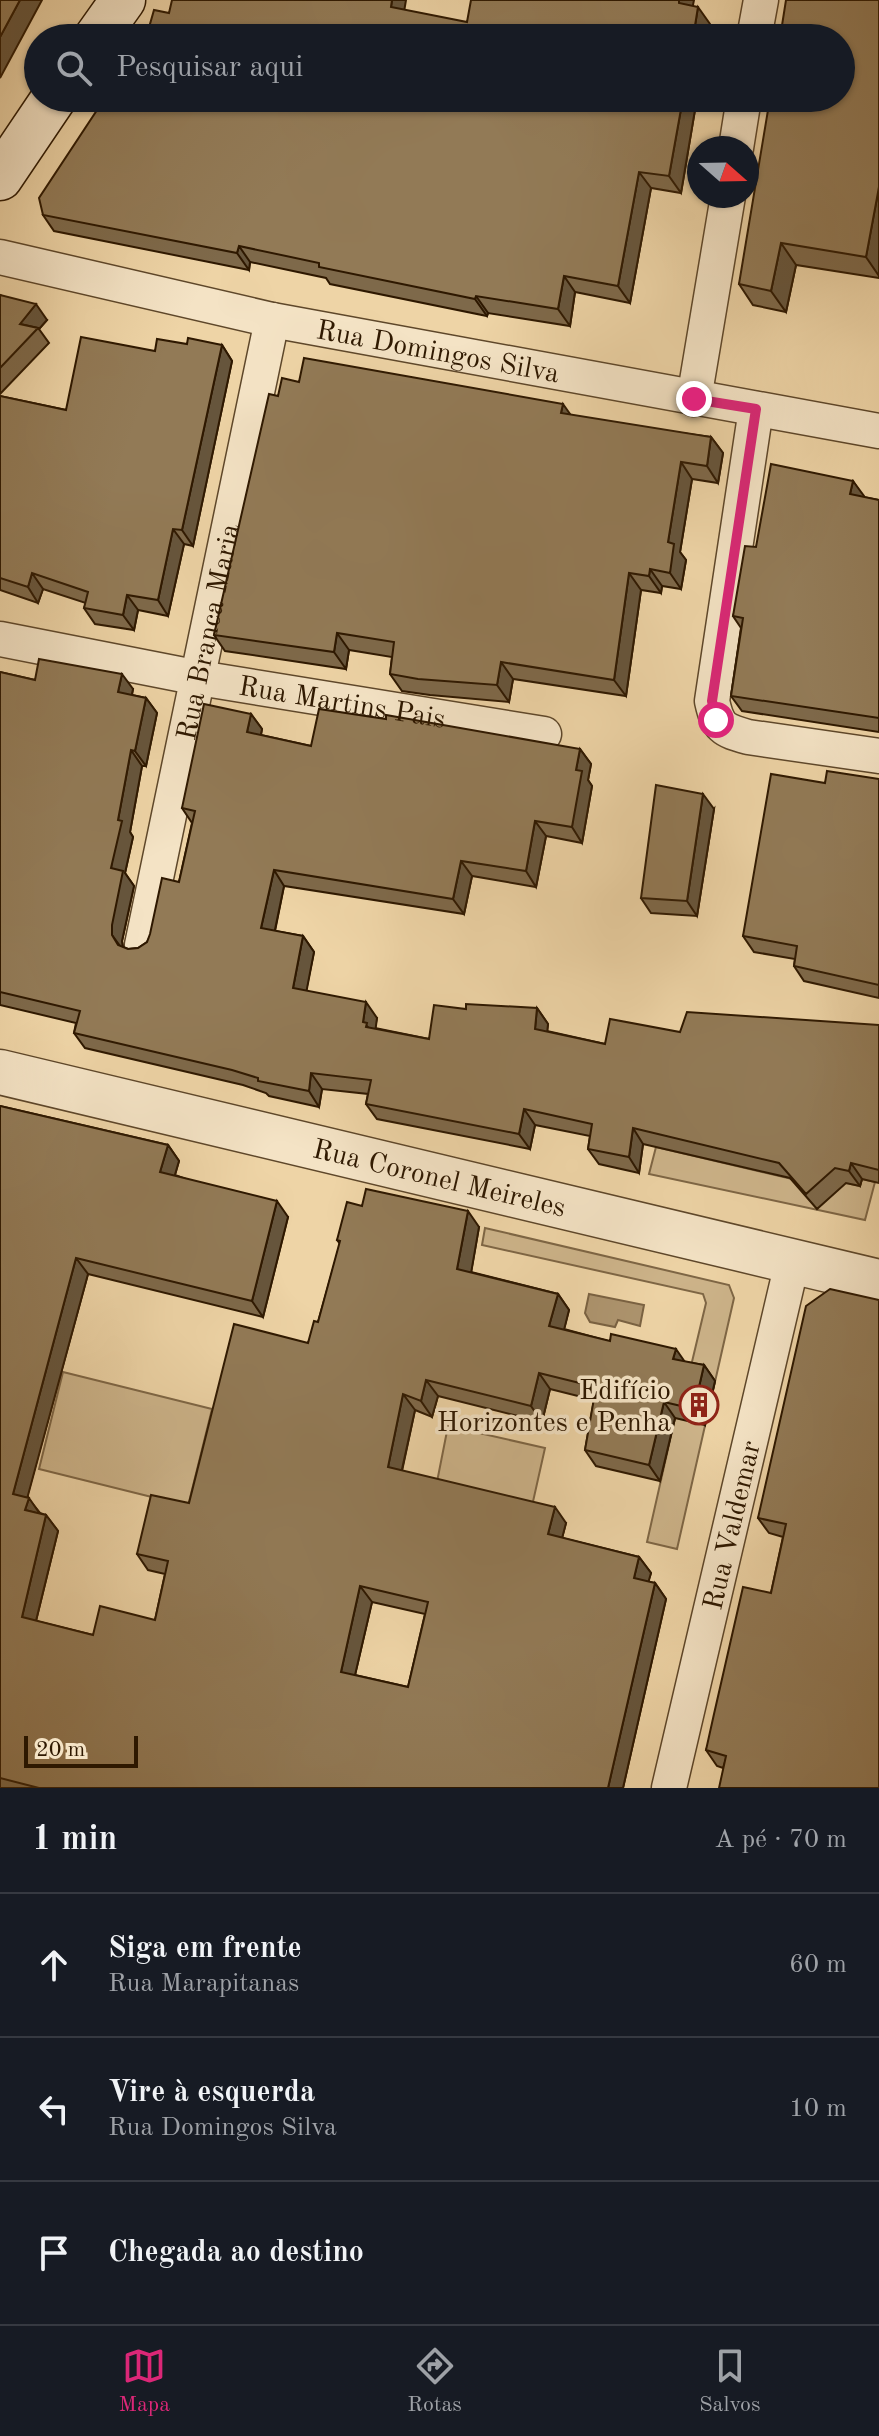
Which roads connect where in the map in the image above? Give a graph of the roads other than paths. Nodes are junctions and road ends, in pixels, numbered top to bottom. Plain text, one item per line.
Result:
1 (123, 0) edge
2 (761, 0) edge
3 (106, 24) edge
4 (757, 24) edge
5 (45, 112) edge
6 (742, 112) edge
7 (738, 136) edge
8 (0, 178) edge
9 (726, 208) edge
10 (0, 257) edge
11 (272, 320) junction
12 (694, 399) junction
13 (756, 409) junction
14 (879, 431) edge
15 (0, 639) edge
16 (199, 678) junction
17 (544, 734) dead end
18 (879, 756) edge
19 (142, 945) edge
20 (0, 1072) edge
21 (792, 1263) junction
22 (879, 1282) edge
23 (669, 1788) edge

1 - 3 street
2 - 4 street
5 - 8 street
6 - 7 street
9 - 12 street
10 - 11 street, Rua Domingos Silva
11 - 12 street, Rua Domingos Silva
11 - 16 street, Rua Branca Maria
12 - 13 street, Rua Domingos Silva
13 - 14 street, Rua Domingos Silva
13 - 18 street
15 - 16 street, Rua Martins Pais
16 - 17 street, Rua Martins Pais
16 - 19 street, Rua Branca Maria
20 - 21 street, Rua Coronel Meireles
21 - 22 street, Rua Coronel Meireles
21 - 23 street, Rua Valdemar

